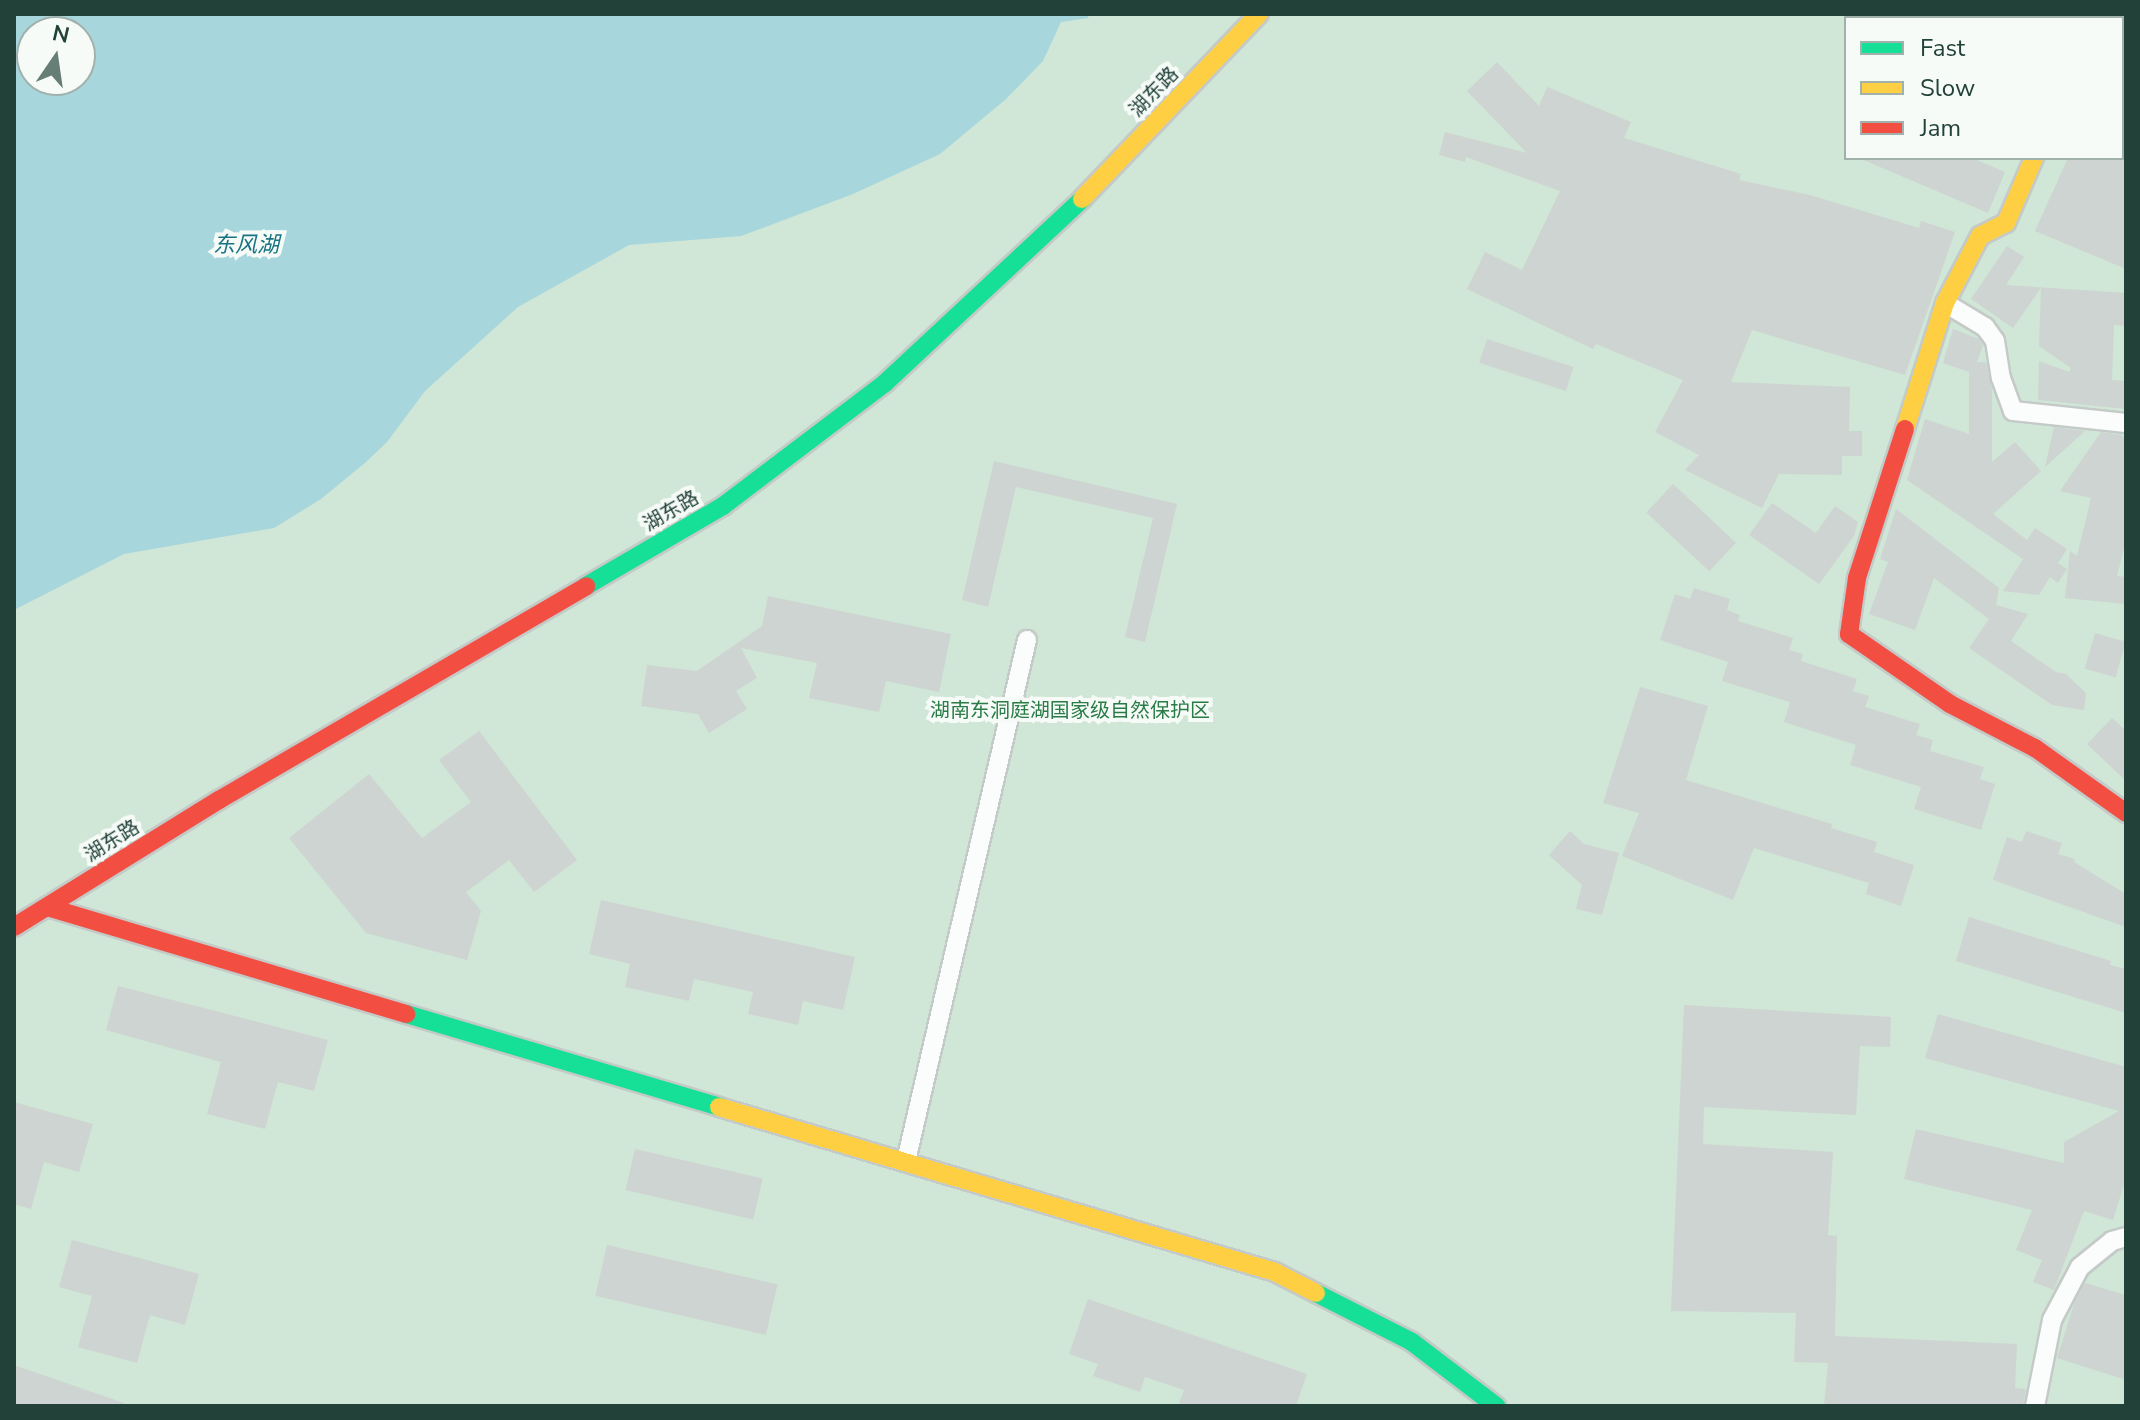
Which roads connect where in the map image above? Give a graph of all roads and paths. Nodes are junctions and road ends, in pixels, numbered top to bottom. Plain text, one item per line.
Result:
1 (1259, 14) edge
2 (2033, 160) edge
3 (1945, 303) junction
4 (2126, 423) edge
5 (1027, 640) dead end
6 (2126, 813) edge
7 (47, 907) junction
8 (14, 927) edge
9 (906, 1161) junction
10 (2126, 1237) edge
11 (1496, 1406) edge
12 (2035, 1406) edge

1 - 7 street, 湖东路
2 - 3 street
3 - 4 street
3 - 6 street
5 - 9 street
7 - 8 street, 湖东路
7 - 9 street
9 - 11 street
10 - 12 street

